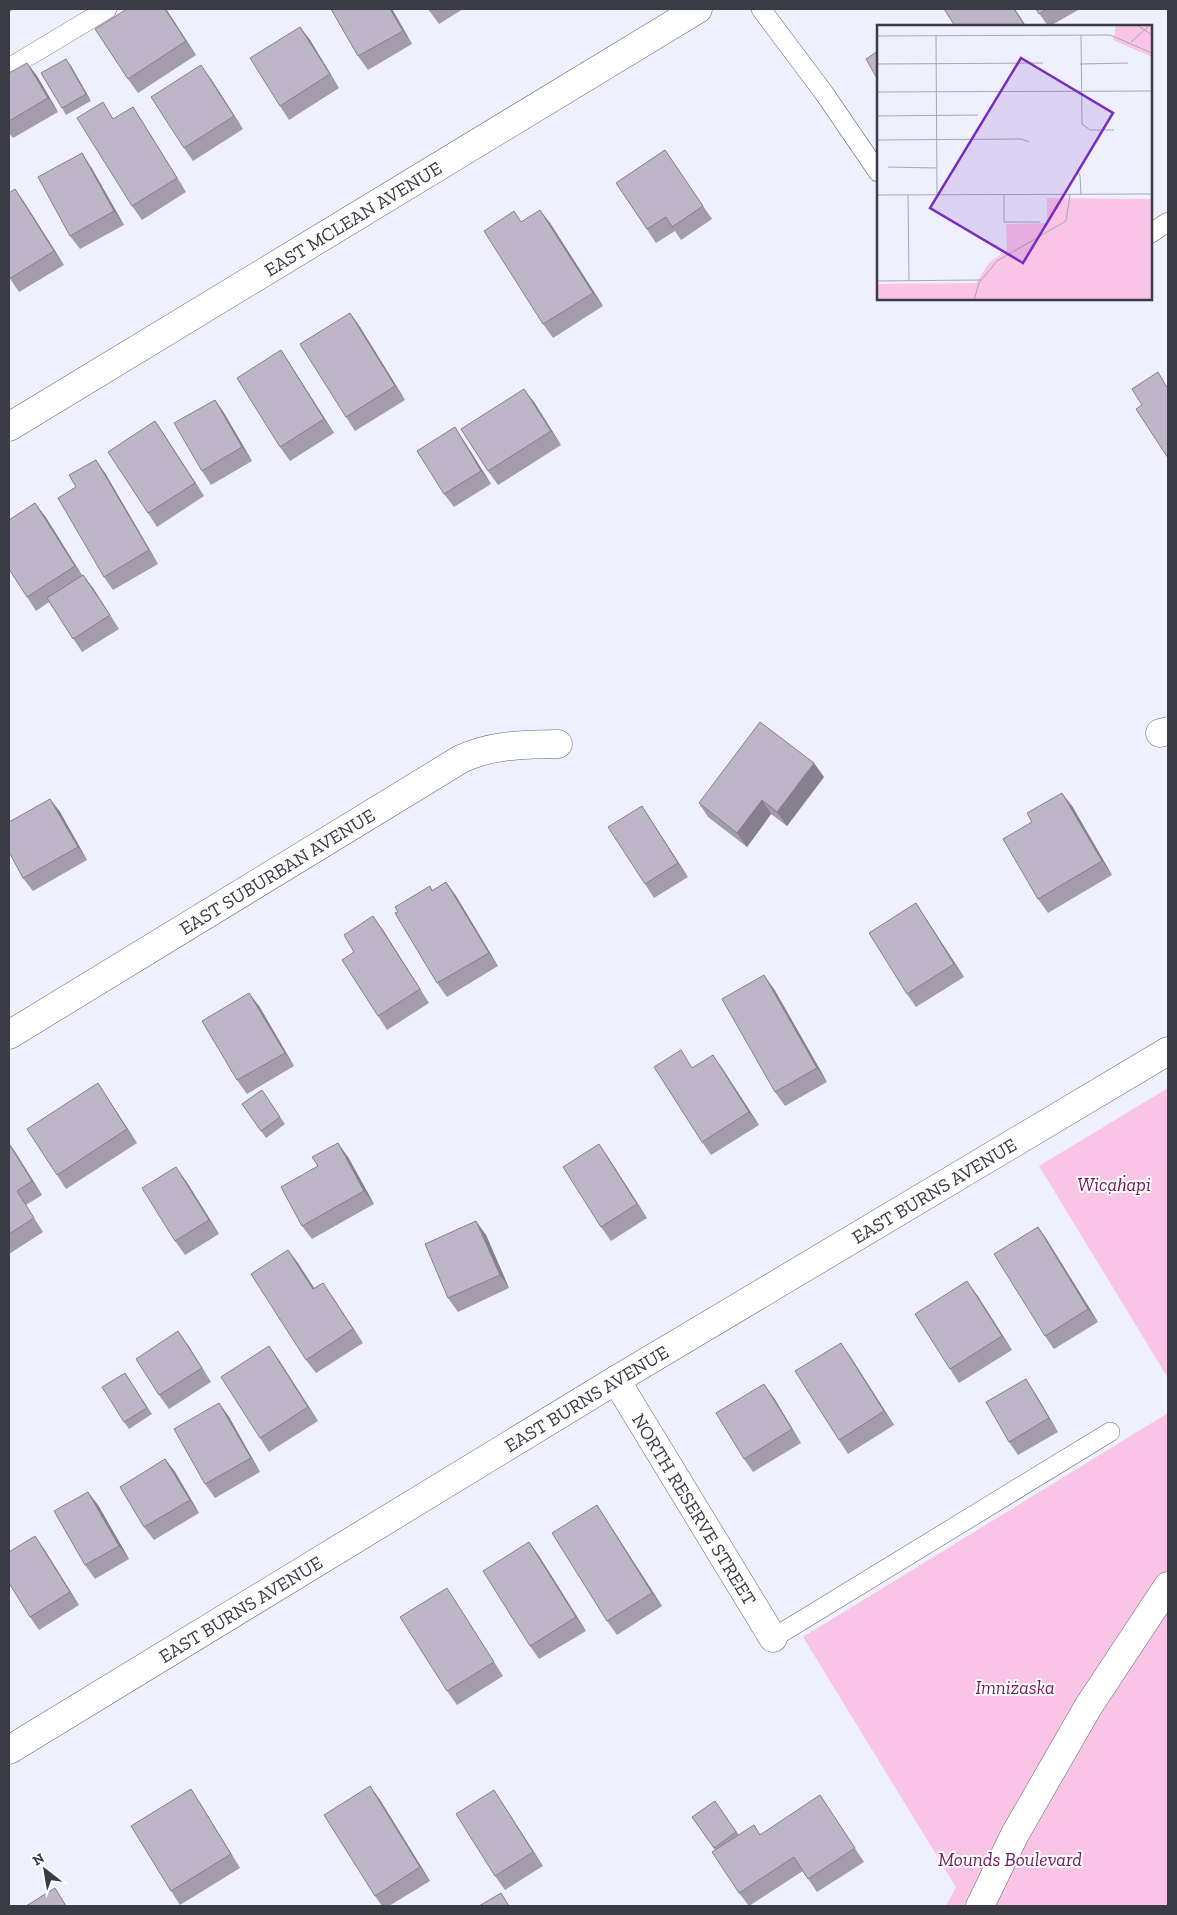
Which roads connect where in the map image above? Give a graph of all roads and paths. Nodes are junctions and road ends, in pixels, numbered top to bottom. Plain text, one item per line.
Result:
1 (107, 9) edge
2 (698, 9) edge
3 (761, 9) edge
4 (9, 68) edge
5 (877, 171) edge
6 (1168, 222) edge
7 (1152, 231) edge
8 (9, 427) edge
9 (558, 744) dead end
10 (9, 1035) edge
11 (1168, 1051) edge
12 (616, 1380) junction
13 (1110, 1432) dead end
14 (1168, 1586) edge
15 (773, 1638) joint
16 (9, 1750) edge
17 (980, 1906) edge

1 - 4 lane
2 - 8 street, EAST MCLEAN AVENUE
3 - 5 lane
6 - 7 lane
9 - 10 street, EAST SUBURBAN AVENUE
11 - 12 street, EAST BURNS AVENUE
12 - 15 street, NORTH RESERVE STREET
12 - 16 street, EAST BURNS AVENUE
13 - 15 lane
14 - 17 street

